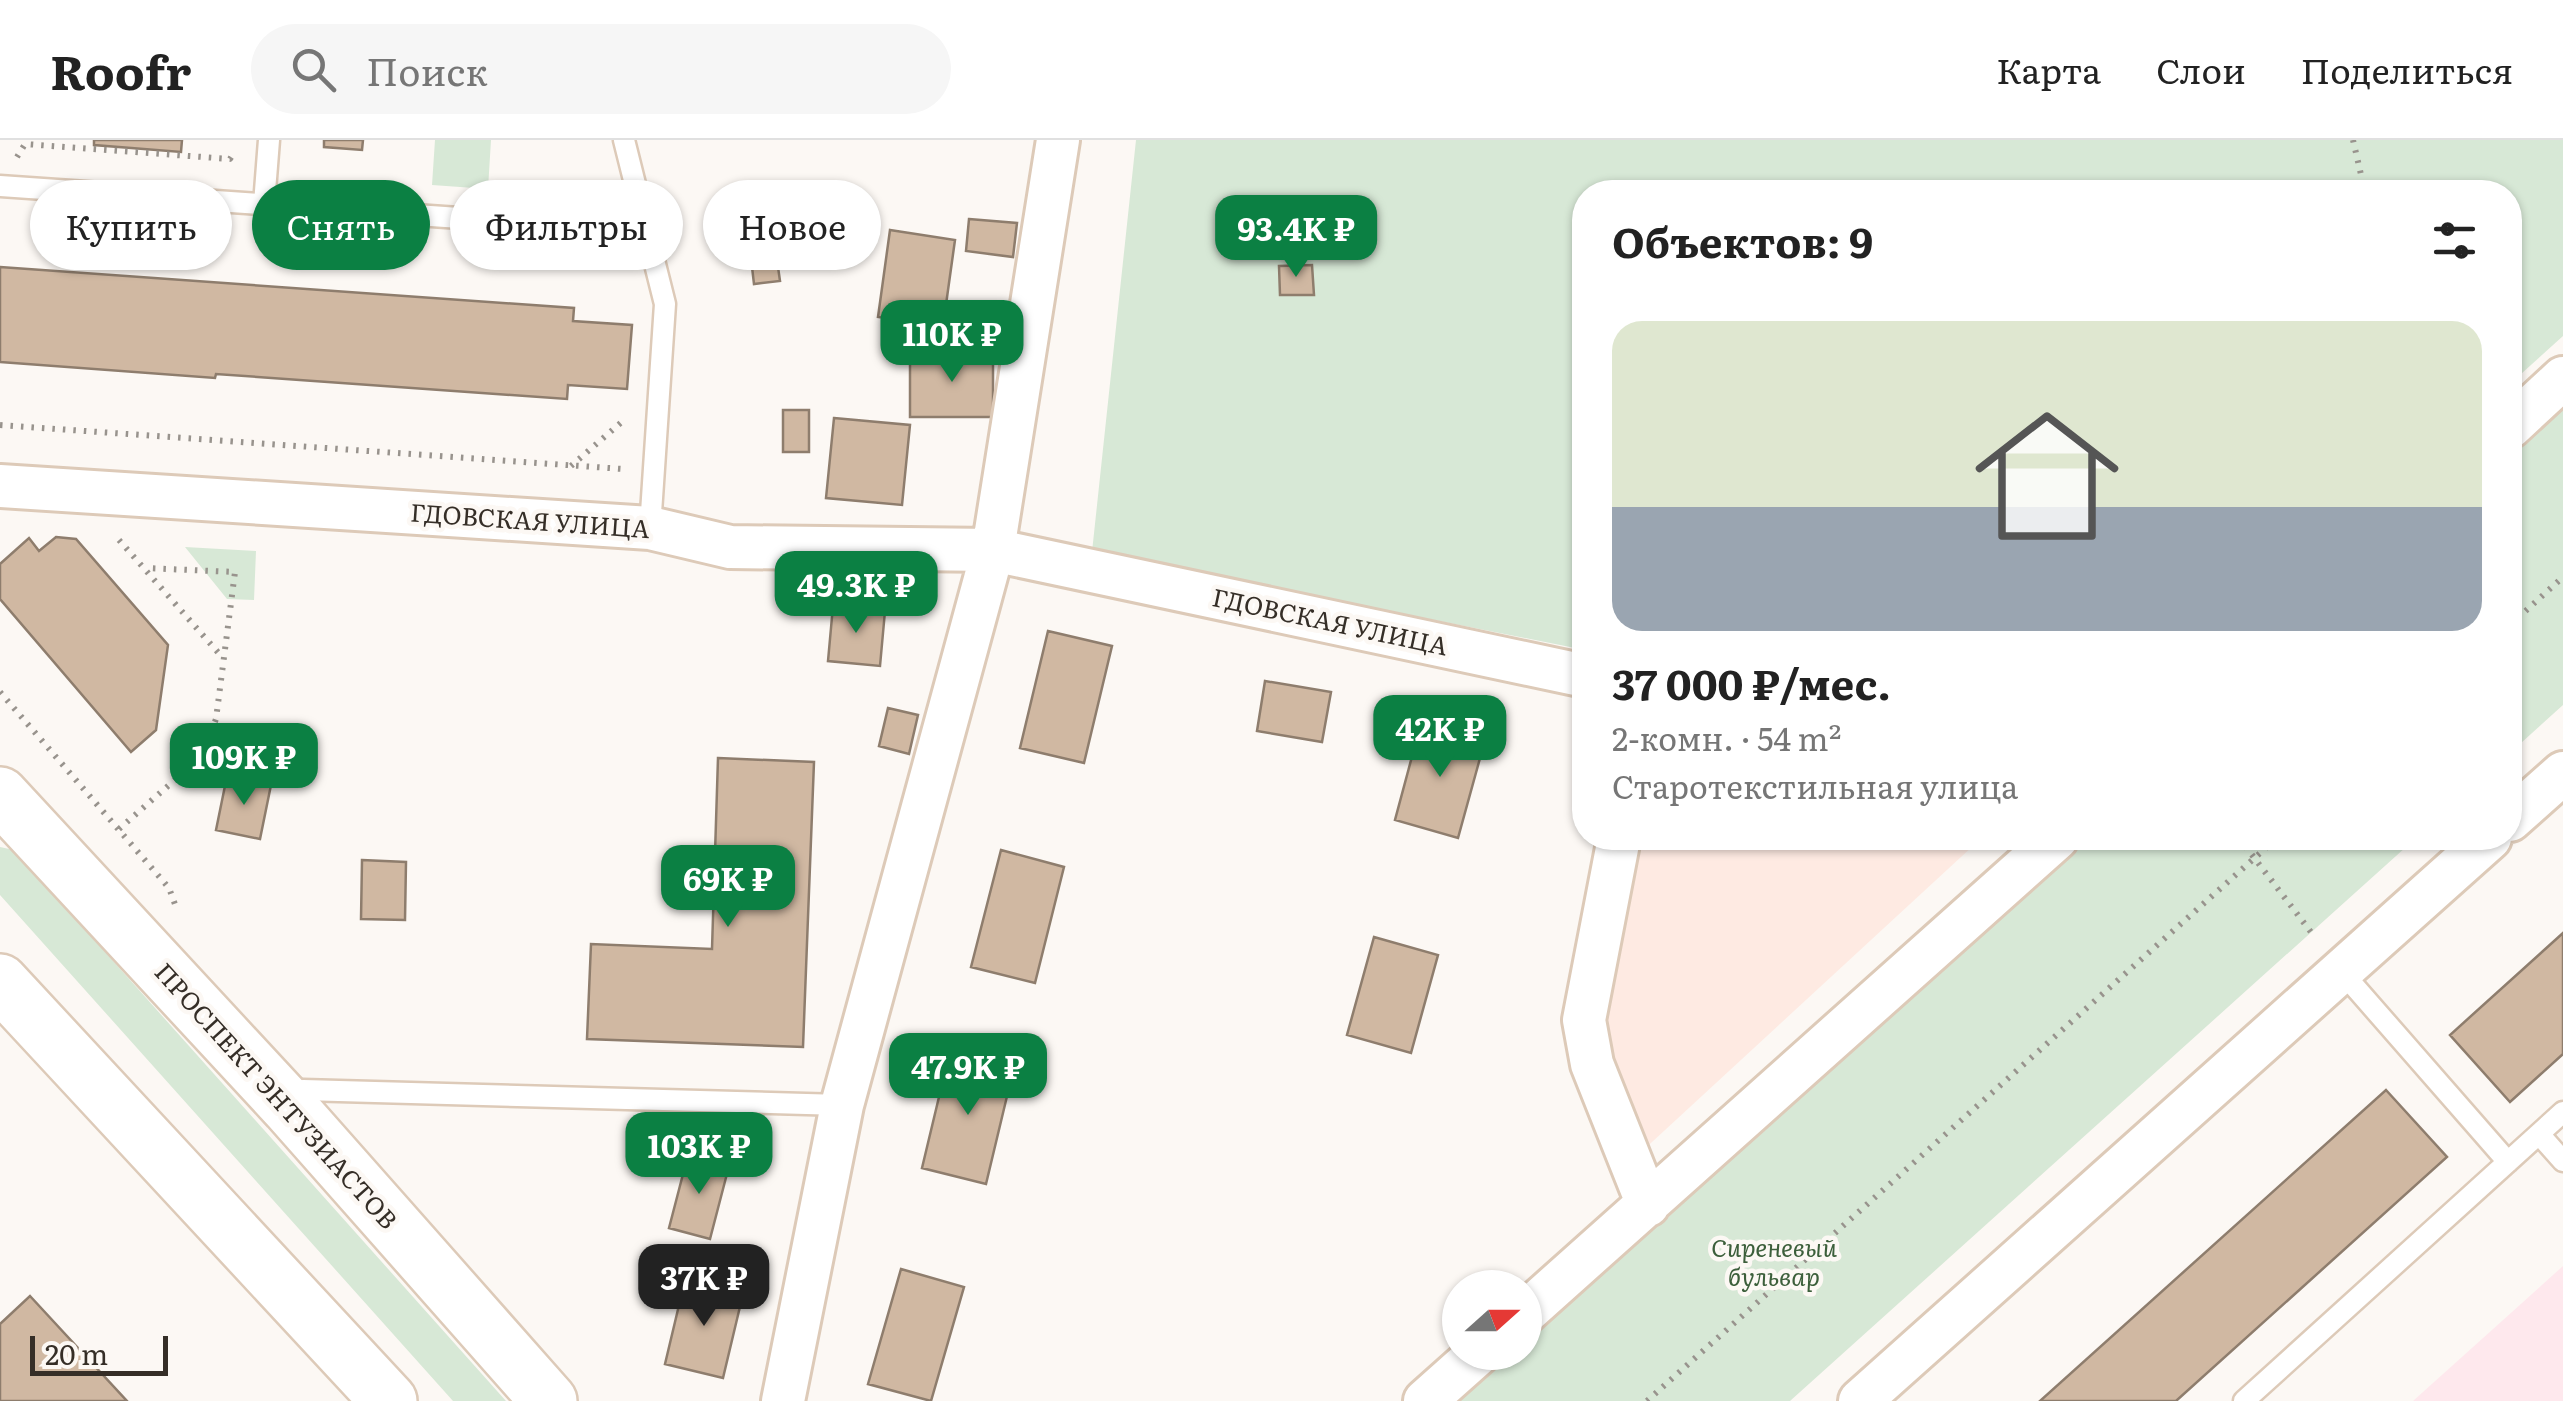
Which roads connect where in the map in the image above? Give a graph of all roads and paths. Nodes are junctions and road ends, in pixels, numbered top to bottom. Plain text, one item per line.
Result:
1 (269, 140) edge
2 (624, 140) edge
3 (1058, 140) edge
4 (2353, 140) edge
5 (230, 159) dead end
6 (266, 180) edge
7 (634, 180) edge
8 (2362, 180) edge
9 (1, 186) edge
10 (252, 203) edge
11 (656, 270) edge
12 (2563, 378) edge
13 (632, 412) dead end
14 (2522, 416) edge
15 (0, 425) edge
16 (571, 466) junction
17 (654, 471) junction
18 (0, 486) edge
19 (650, 528) junction
20 (122, 541) dead end
21 (993, 550) junction
22 (145, 568) junction
23 (2563, 577) edge
24 (2522, 614) edge
25 (224, 659) junction
26 (1572, 673) edge
27 (2563, 772) edge
28 (0, 795) edge
29 (2522, 809) edge
30 (118, 829) dead end
31 (1617, 850) edge
32 (2045, 850) edge
33 (2249, 850) edge
34 (2264, 850) edge
35 (2477, 850) edge
36 (2255, 858) junction
37 (2341, 971) junction
38 (0, 982) edge
39 (842, 1105) junction
40 (289, 1107) junction
41 (2563, 1112) edge
42 (2539, 1134) junction
43 (2563, 1161) edge
44 (2508, 1162) junction
45 (1648, 1204) junction
46 (1542, 1298) edge
47 (1460, 1370) edge
48 (389, 1401) edge
49 (549, 1401) edge
50 (782, 1401) edge
51 (1425, 1401) edge
52 (1648, 1401) edge
53 (1860, 1401) edge
54 (2244, 1401) edge

1 - 6 lane
2 - 7 lane
3 - 21 street
4 - 8 path
5 - 9 path
9 - 10 lane
11 - 17 lane
12 - 14 street
13 - 16 path
15 - 16 path
16 - 17 path
17 - 19 lane
18 - 19 street, ГДОВСКАЯ УЛИЦА
19 - 21 street, ГДОВСКАЯ УЛИЦА
20 - 22 path
21 - 26 street, ГДОВСКАЯ УЛИЦА
21 - 39 street
22 - 25 path
22 - 25 path
23 - 24 path
25 - 30 path
27 - 29 street
28 - 40 main road, ПРОСПЕКТ ЭНТУЗИАСТОВ
31 - 45 street
32 - 45 street
33 - 36 path
34 - 36 path
35 - 37 street
36 - 37 path
36 - 52 path
37 - 44 lane
37 - 53 street
38 - 48 main road
39 - 40 lane
39 - 50 street
40 - 49 main road, ПРОСПЕКТ ЭНТУЗИАСТОВ
41 - 42 lane
42 - 43 lane
42 - 44 lane
44 - 54 lane
45 - 46 street
47 - 51 street

